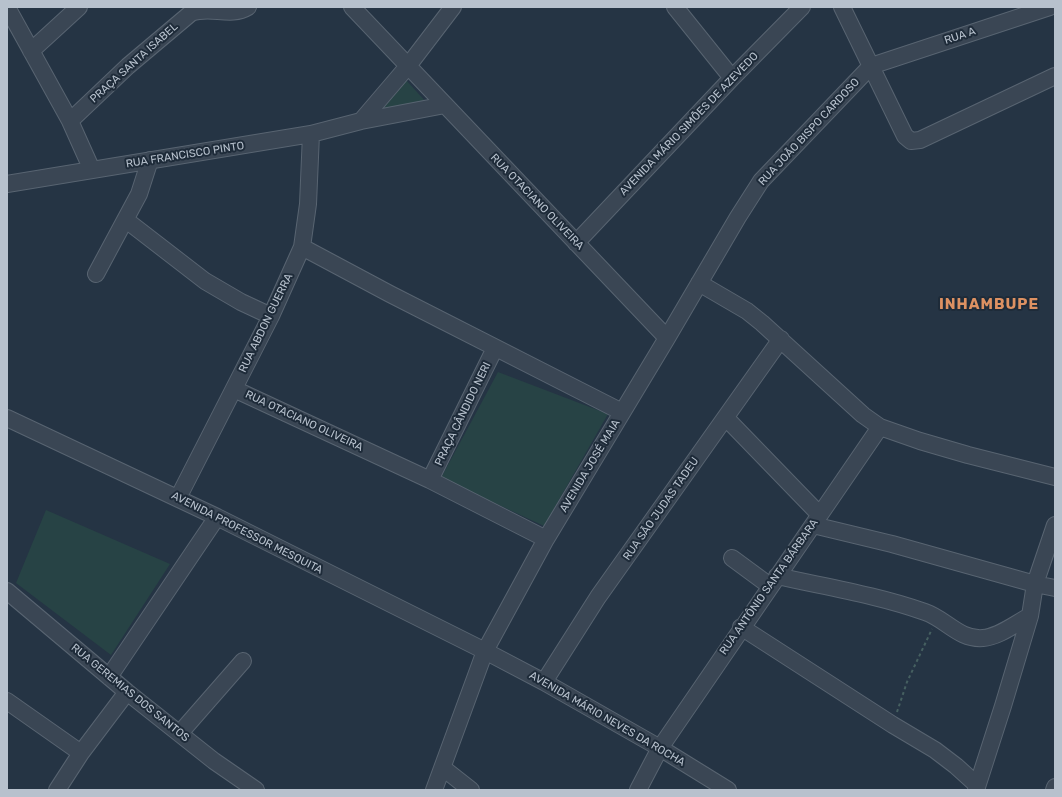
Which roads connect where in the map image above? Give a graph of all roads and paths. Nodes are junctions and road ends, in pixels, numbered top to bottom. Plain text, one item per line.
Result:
1 (7, 7) edge
2 (78, 7) edge
3 (248, 7) edge
4 (352, 7) edge
5 (453, 7) edge
6 (675, 7) edge
7 (802, 7) edge
8 (842, 7) edge
9 (1050, 7) edge
10 (216, 9) edge
11 (31, 51) junction
12 (408, 66) junction
13 (871, 66) junction
14 (1055, 76) edge
15 (732, 78) junction
16 (444, 106) junction
17 (70, 121) junction
18 (361, 122) junction
19 (311, 134) junction
20 (150, 160) junction
21 (92, 170) junction
22 (7, 184) edge
23 (126, 220) junction
24 (576, 243) junction
25 (302, 247) junction
26 (96, 274) dead end
27 (699, 283) junction
28 (271, 316) junction
29 (667, 338) junction
30 (781, 339) junction
31 (496, 348) junction
32 (234, 389) junction
33 (622, 412) junction
34 (7, 418) edge
35 (726, 418) junction
36 (880, 427) junction
37 (1055, 477) edge
38 (430, 480) junction
39 (178, 498) junction
40 (217, 517) junction
41 (816, 520) junction
42 (1055, 525) edge
43 (546, 539) junction
44 (732, 558) dead end
45 (773, 581) junction
46 (1035, 584) junction
47 (1055, 588) edge
48 (7, 591) edge
49 (1030, 616) junction
50 (938, 618) junction
51 (741, 627) junction
52 (485, 651) junction
53 (243, 662) dead end
54 (109, 677) junction
55 (544, 682) junction
56 (127, 692) junction
57 (7, 701) edge
58 (893, 725) junction
59 (180, 733) junction
60 (660, 748) junction
61 (81, 753) junction
62 (443, 768) junction
63 (1055, 787) edge
64 (976, 788) edge
65 (58, 790) edge
66 (256, 790) edge
67 (434, 790) edge
68 (471, 790) edge
69 (638, 790) edge
70 (728, 790) edge
71 (1054, 790) edge

1 - 11 street
2 - 11 street
3 - 10 street, PRAÇA SANTA ISABEL
4 - 12 street, RUA OTACIANO OLIVEIRA
5 - 12 street
6 - 15 street
7 - 15 street, AVENIDA MÁRIO SIMÕES DE AZEVEDO
8 - 13 street
9 - 13 street, RUA A
10 - 17 street, PRAÇA SANTA ISABEL
11 - 17 street
12 - 16 street, RUA OTACIANO OLIVEIRA
12 - 18 street
13 - 14 street
13 - 27 street, RUA JOÃO BISPO CARDOSO
15 - 24 street, AVENIDA MÁRIO SIMÕES DE AZEVEDO
16 - 18 street
16 - 24 street, RUA OTACIANO OLIVEIRA
17 - 21 street
18 - 19 street, RUA FRANCISCO PINTO
19 - 20 street, RUA FRANCISCO PINTO
19 - 25 street, RUA ABDON GUERRA
20 - 21 street, RUA FRANCISCO PINTO
20 - 23 street
21 - 22 street, RUA FRANCISCO PINTO
23 - 26 street
23 - 28 street
24 - 29 street, RUA OTACIANO OLIVEIRA
25 - 28 street, RUA ABDON GUERRA
25 - 31 street
27 - 29 street, AVENIDA JOSÉ MAIA
27 - 30 street
28 - 32 street, RUA ABDON GUERRA
29 - 33 street, AVENIDA JOSÉ MAIA
30 - 35 street, RUA SÃO JUDAS TADEU
30 - 36 street
31 - 33 street
31 - 38 street, PRAÇA CÂNDIDO NERI
32 - 38 street, RUA OTACIANO OLIVEIRA
32 - 39 street, RUA ABDON GUERRA
33 - 43 street, AVENIDA JOSÉ MAIA
34 - 39 street, AVENIDA PROFESSOR MESQUITA
35 - 41 street
35 - 55 street, RUA SÃO JUDAS TADEU
36 - 37 street
36 - 41 street, RUA ANTÔNIO SANTA BÁRBARA
38 - 43 street, RUA OTACIANO OLIVEIRA
39 - 40 street, AVENIDA PROFESSOR MESQUITA
40 - 52 street, AVENIDA PROFESSOR MESQUITA
40 - 54 street
41 - 45 street, RUA ANTÔNIO SANTA BÁRBARA
41 - 46 street
42 - 46 street
43 - 52 street, AVENIDA JOSÉ MAIA
44 - 45 street
45 - 50 street
45 - 51 street, RUA ANTÔNIO SANTA BÁRBARA
46 - 47 street
46 - 49 street
48 - 54 street, RUA GEREMIAS DOS SANTOS
49 - 50 street
49 - 64 street
50 - 58 path
51 - 58 street
51 - 60 street, RUA ANTÔNIO SANTA BÁRBARA
52 - 55 street, AVENIDA MÁRIO NEVES DA ROCHA
52 - 62 street, AVENIDA JOSÉ MAIA
53 - 59 street
54 - 56 street, RUA GEREMIAS DOS SANTOS
55 - 60 street, AVENIDA MÁRIO NEVES DA ROCHA
56 - 59 street, RUA GEREMIAS DOS SANTOS
56 - 61 street
57 - 61 street
58 - 64 street
59 - 66 street, RUA GEREMIAS DOS SANTOS
60 - 69 street, RUA ANTÔNIO SANTA BÁRBARA
60 - 70 street, AVENIDA MÁRIO NEVES DA ROCHA
61 - 65 street
62 - 67 street, AVENIDA JOSÉ MAIA
62 - 68 street
63 - 71 street

